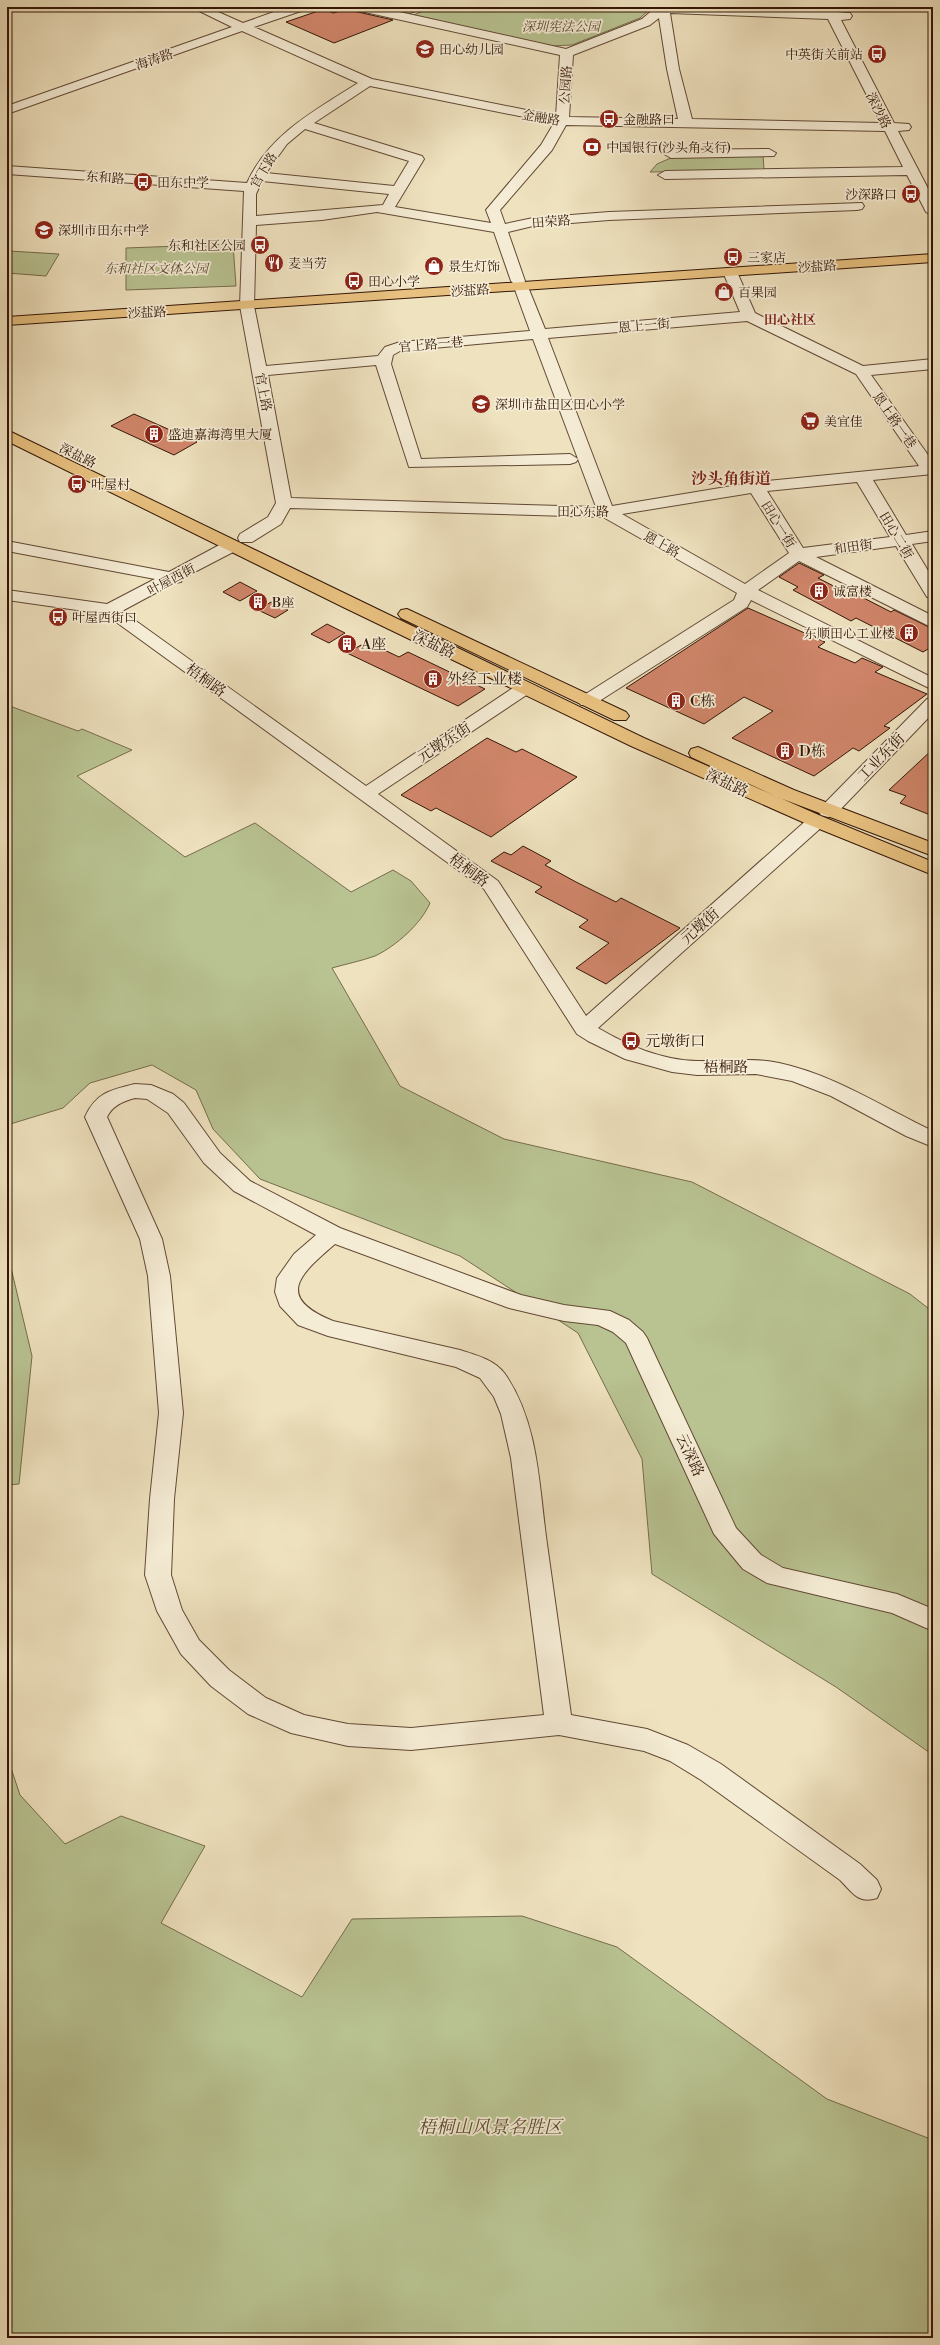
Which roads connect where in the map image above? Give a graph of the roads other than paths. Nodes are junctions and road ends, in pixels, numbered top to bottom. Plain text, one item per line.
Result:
1 (196, 7) edge
2 (300, 7) edge
3 (360, 7) edge
4 (662, 8) edge
5 (837, 11) edge
6 (244, 28) junction
7 (567, 53) junction
8 (368, 82) junction
9 (7, 110) edge
10 (562, 121) junction
11 (686, 123) junction
12 (303, 124) junction
13 (887, 127) junction
14 (904, 127) junction
15 (916, 149) dead end
16 (769, 153) dead end
17 (671, 154) dead end
18 (7, 170) edge
19 (911, 171) junction
20 (665, 175) dead end
21 (254, 181) junction
22 (398, 190) junction
23 (857, 206) dead end
24 (387, 209) junction
25 (933, 212) edge
26 (248, 222) junction
27 (500, 229) junction
28 (933, 253) edge
29 (933, 258) edge
30 (730, 272) junction
31 (519, 284) junction
32 (247, 303) junction
33 (7, 315) edge
34 (749, 316) junction
35 (7, 321) edge
36 (539, 334) junction
37 (384, 360) junction
38 (933, 364) edge
39 (260, 371) junction
40 (861, 371) junction
41 (7, 420) edge
42 (7, 435) edge
43 (570, 459) dead end
44 (931, 469) edge
45 (862, 476) junction
46 (756, 487) junction
47 (284, 503) junction
48 (606, 512) junction
49 (933, 536) edge
50 (900, 540) junction
51 (238, 542) junction
52 (7, 546) edge
53 (798, 554) junction
54 (175, 578) junction
55 (746, 590) junction
56 (933, 593) edge
57 (7, 595) edge
58 (110, 610) junction
59 (933, 623) edge
60 (541, 678) junction
61 (933, 684) edge
62 (525, 688) junction
63 (587, 700) junction
64 (933, 703) edge
65 (364, 795) junction
66 (822, 816) junction
67 (933, 850) edge
68 (933, 869) edge
69 (584, 1029) junction
70 (933, 1140) edge
71 (332, 1234) junction
72 (933, 1621) edge
73 (559, 1724) junction
74 (867, 1889) dead end

1 - 6 street, 金融路
2 - 6 street, 海涛路
3 - 7 street
4 - 5 street
4 - 7 street, 公园路
4 - 11 street
5 - 13 street, 深沙路
5 - 14 street, 深沙路
6 - 8 street, 金融路
6 - 9 street, 海涛路
7 - 10 street, 公园路
8 - 10 street, 金融路
8 - 12 street, 官下路
10 - 11 street, 金融路
10 - 27 street, 公园路
11 - 13 street, 金融路
12 - 21 street, 官下路
12 - 22 street
13 - 14 street, 金融路
13 - 19 street, 深沙路
14 - 15 street, 深沙路
16 - 17 street
18 - 21 street, 东和路
19 - 20 street
19 - 25 street, 深沙路
21 - 22 street, 东和路
21 - 26 street, 官下路
22 - 24 street
23 - 27 street, 田荣路
24 - 26 street, 田荣路
24 - 27 street, 田荣路
26 - 32 street, 官下路
27 - 31 street, 公园路
28 - 31 main road, 沙盐路
29 - 30 main road, 沙盐路
30 - 31 main road, 沙盐路
30 - 34 street
31 - 32 main road, 沙盐路
31 - 36 street
32 - 33 main road, 沙盐路
32 - 35 main road, 沙盐路
32 - 39 street, 官上路
34 - 36 street, 恩上一街
34 - 40 street, 恩上路一巷
36 - 37 street, 官上路一巷
36 - 48 street
37 - 39 street, 官上路一巷
37 - 43 street
38 - 40 street, 恩上路一巷
39 - 47 street, 官上路
40 - 44 street, 恩上路一巷
41 - 51 main road, 深盐路
42 - 51 main road, 深盐路
44 - 45 street, 田心东路
45 - 46 street, 田心东路
45 - 50 street, 田心二街
46 - 48 street, 田心东路
46 - 53 street, 田心一街
47 - 48 street, 田心东路
47 - 51 street
48 - 55 street, 恩上路
49 - 50 street, 和田街
50 - 53 street, 和田街
50 - 56 street, 田心二街
51 - 54 street, 叶屋西街
51 - 60 main road, 深盐路
51 - 62 main road, 深盐路
52 - 54 street
53 - 55 street
53 - 59 street, 田心一街
54 - 58 street, 叶屋西街
55 - 61 street, 恩上路
55 - 63 street
57 - 58 street, 梧桐路
58 - 65 street, 梧桐路
60 - 62 main road
60 - 63 main road, 深盐路
62 - 65 street, 元墩东街
62 - 66 main road, 深盐路
63 - 66 main road, 深盐路
64 - 66 street, 工业东街
65 - 69 street, 梧桐路
66 - 67 main road, 深盐路
66 - 68 main road, 深盐路
66 - 69 street, 元墩街
69 - 70 street, 梧桐路
71 - 72 street, 云深路
71 - 73 street
71 - 73 street, 云深路
73 - 74 street, 云深路

